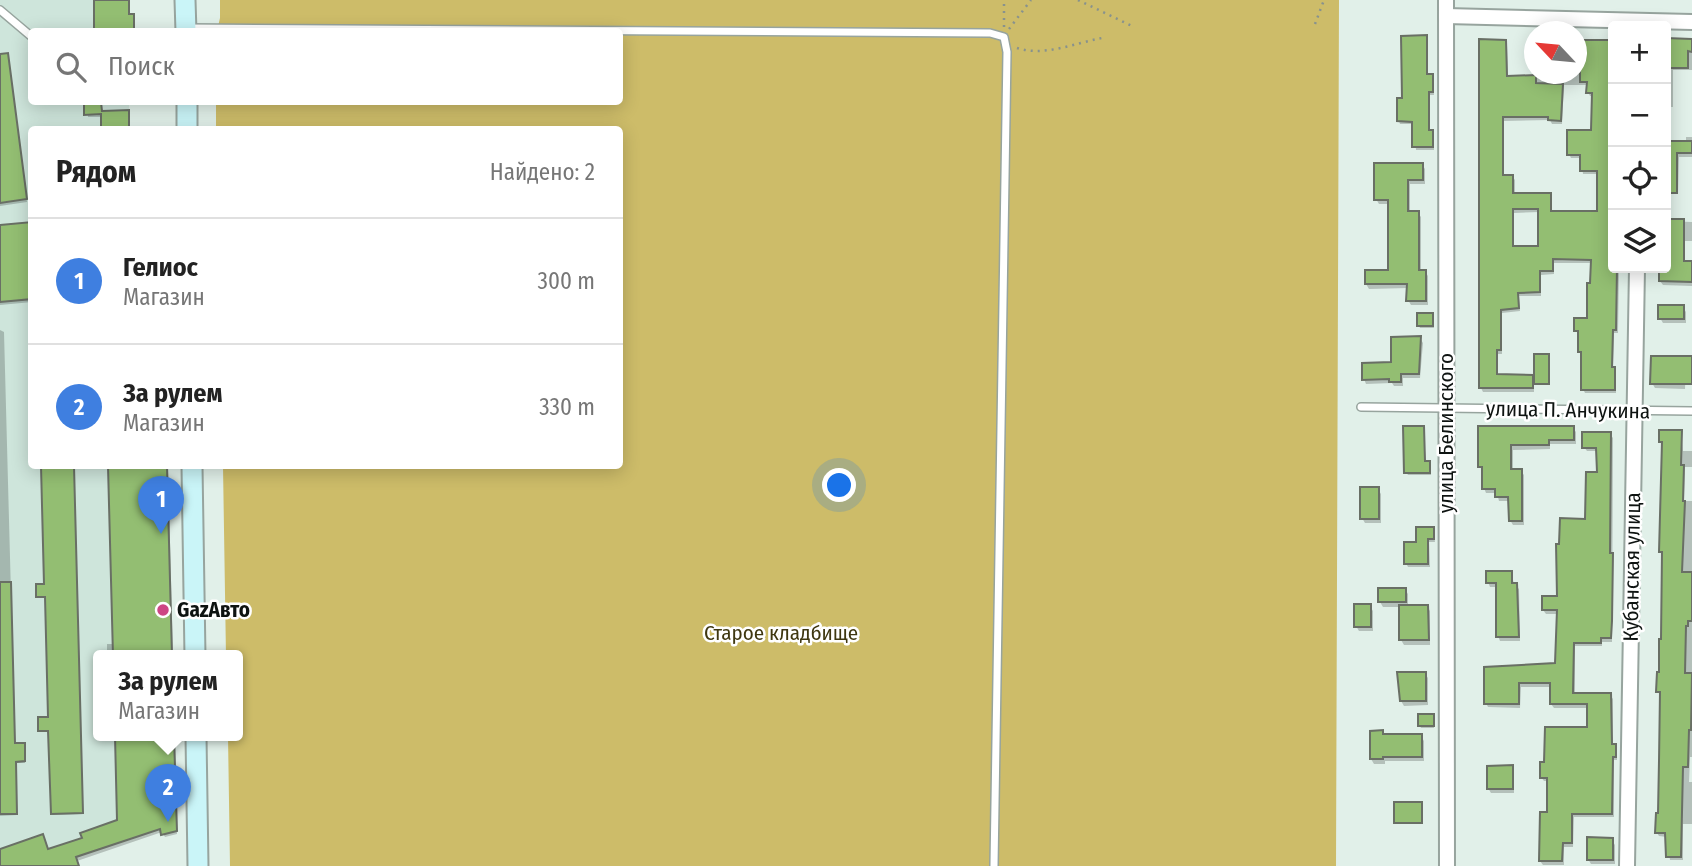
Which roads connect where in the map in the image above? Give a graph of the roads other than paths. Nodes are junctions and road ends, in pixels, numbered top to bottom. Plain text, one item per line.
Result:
1 (185, 0) edge
2 (1446, 0) edge
3 (0, 10) edge
4 (1446, 16) junction
5 (1692, 22) edge
6 (1608, 23) edge
7 (1671, 23) edge
8 (186, 28) edge
9 (623, 32) edge
10 (28, 34) edge
11 (187, 105) edge
12 (187, 126) edge
13 (1637, 273) edge
14 (1361, 407) dead end
15 (1446, 408) junction
16 (1634, 411) junction
17 (1692, 411) edge
18 (192, 469) edge
19 (195, 650) edge
20 (196, 741) edge
21 (198, 866) edge
22 (994, 866) edge
23 (1447, 866) edge
24 (1627, 866) edge

1 - 8 main road
2 - 4 street, улица Белинского
3 - 10 lane
4 - 6 street
4 - 15 street, улица Белинского
5 - 7 street
9 - 22 lane
11 - 12 main road
13 - 16 street, Кубанская улица
14 - 15 lane, улица П. Анчукина
15 - 16 lane, улица П. Анчукина
15 - 23 street, улица Белинского
16 - 17 lane, улица П. Анчукина
16 - 24 street, Кубанская улица
18 - 19 main road
20 - 21 main road

